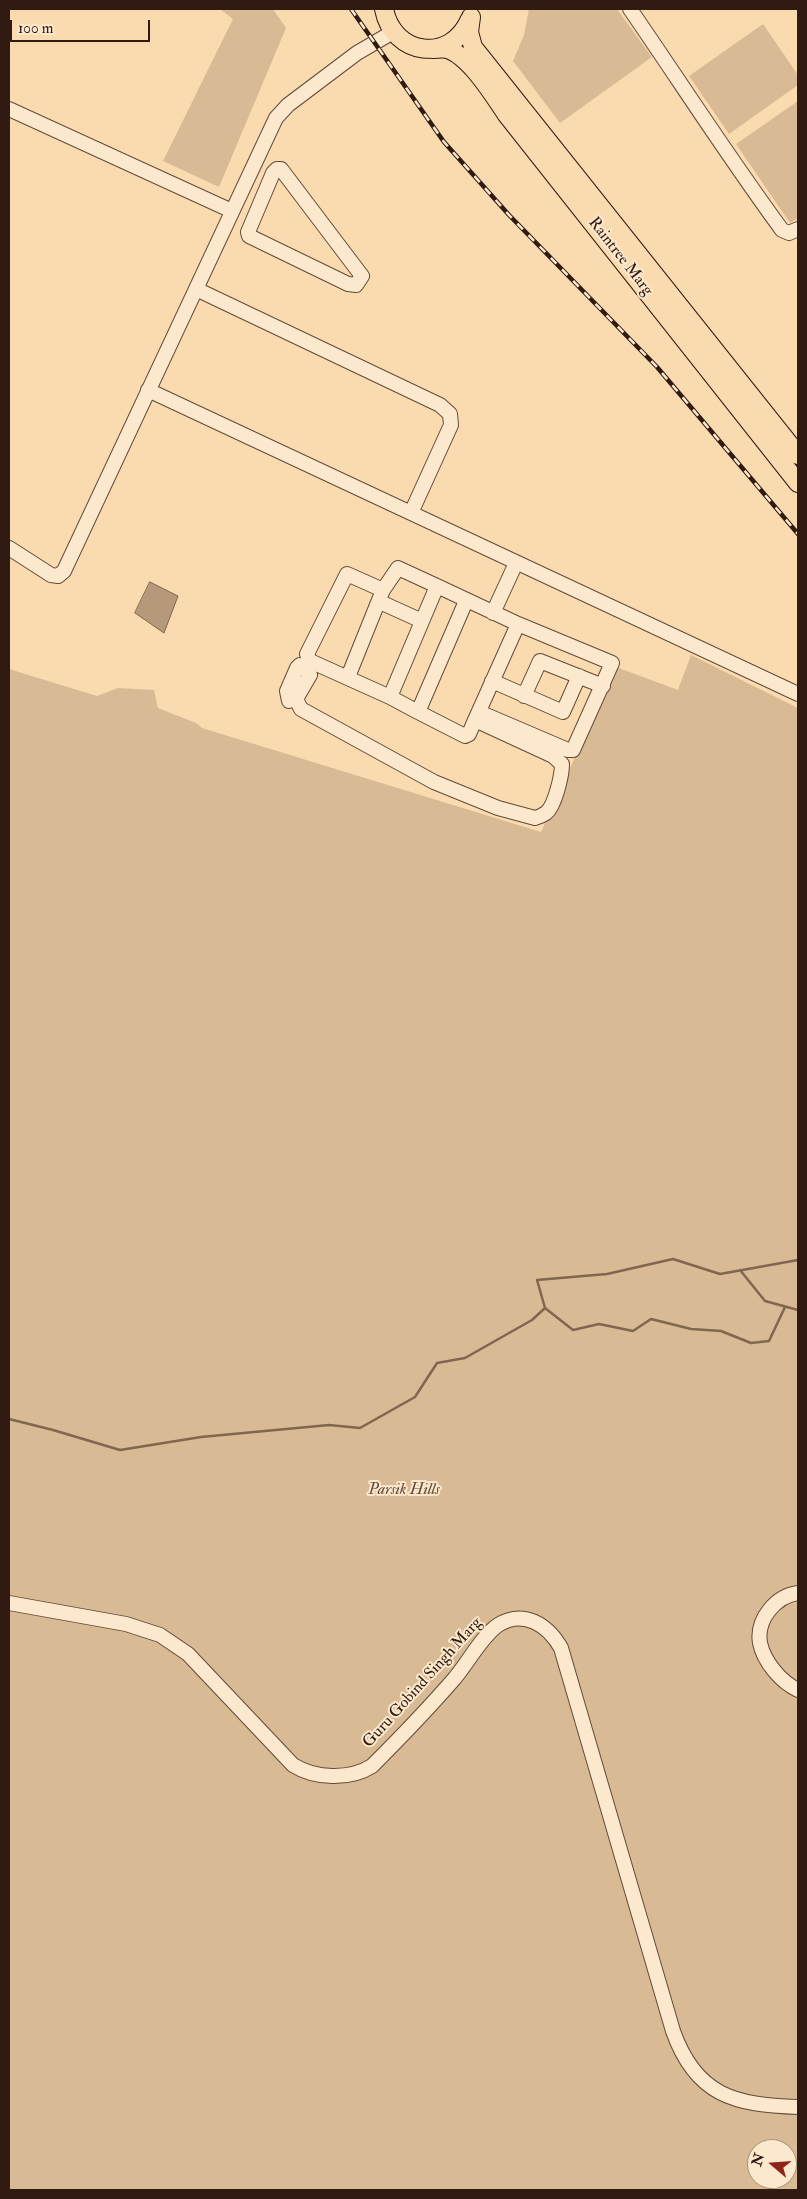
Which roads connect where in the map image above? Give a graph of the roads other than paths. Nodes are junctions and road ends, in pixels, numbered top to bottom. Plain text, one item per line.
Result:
1 (384, 9) edge
2 (630, 9) edge
3 (472, 13) edge
4 (393, 32) junction
5 (432, 49) junction
6 (9, 109) edge
7 (232, 211) junction
8 (798, 229) edge
9 (310, 265) joint
10 (196, 289) junction
11 (148, 390) junction
12 (798, 455) edge
13 (798, 483) edge
14 (411, 514) junction
15 (9, 548) edge
16 (516, 563) junction
17 (437, 586) junction
18 (381, 596) junction
19 (466, 601) junction
20 (493, 613) junction
21 (422, 621) junction
22 (518, 624) junction
23 (579, 676) junction
24 (348, 677) junction
25 (492, 681) junction
26 (603, 686) junction
27 (798, 694) edge
28 (524, 696) junction
29 (390, 697) junction
30 (289, 701) dead end
31 (418, 712) junction
32 (477, 716) junction
33 (798, 1593) edge
34 (9, 1603) edge
35 (798, 1690) edge
36 (798, 2107) edge

1 - 4 main road
2 - 8 street
3 - 5 main road
3 - 12 main road, Raintree Marg
4 - 5 main road, Raintree Marg
4 - 7 street
5 - 13 main road, Raintree Marg
6 - 7 street
7 - 10 street
9 - 9 street
10 - 11 street
10 - 14 street
11 - 14 street
11 - 15 street
14 - 16 street
16 - 20 street
16 - 27 street
17 - 18 street
17 - 19 street
17 - 21 street
18 - 21 street
18 - 24 street
18 - 24 street
19 - 20 street
19 - 31 street
20 - 22 street
21 - 29 street
22 - 25 street
22 - 26 street
23 - 26 street
23 - 28 street
23 - 28 street
24 - 29 street
25 - 28 street
25 - 32 street
26 - 32 street
29 - 31 street
30 - 32 street
31 - 32 street
33 - 35 street
34 - 36 street, Guru Gobind Singh Marg

